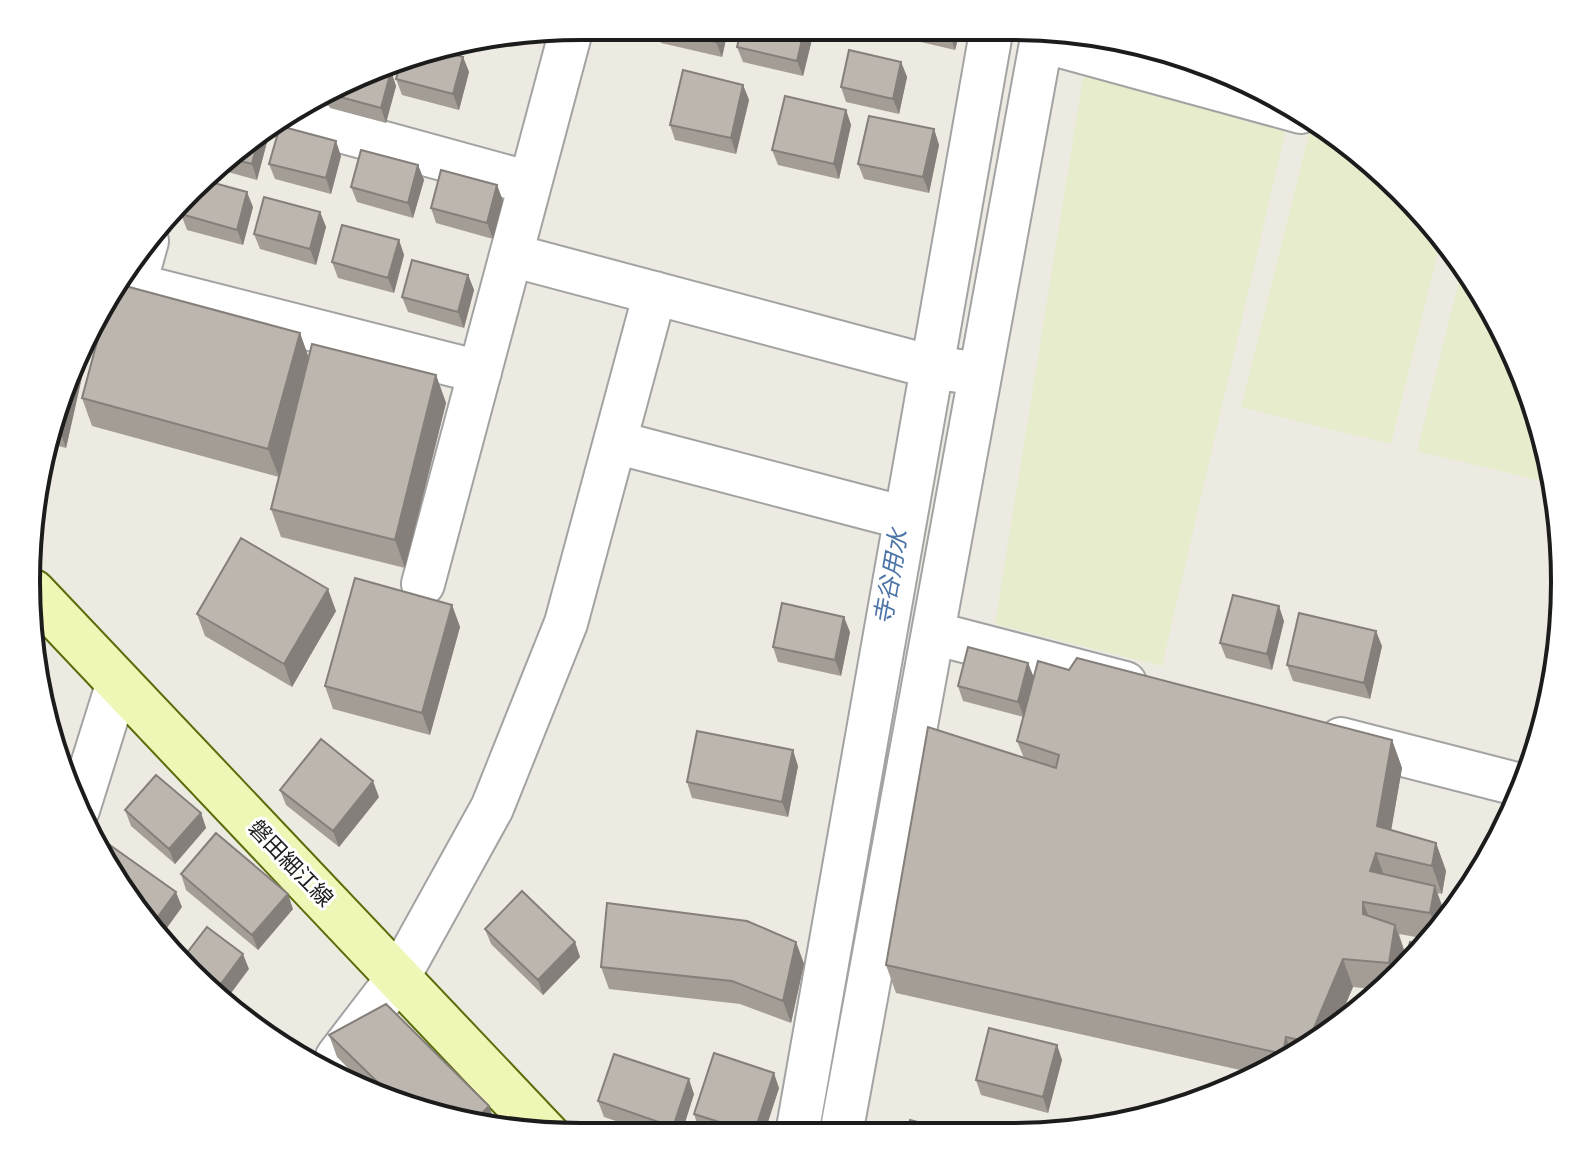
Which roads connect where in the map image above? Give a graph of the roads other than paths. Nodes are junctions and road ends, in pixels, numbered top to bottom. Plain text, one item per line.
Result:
1 (568, 40) edge
2 (990, 40) edge
3 (1042, 41) edge
4 (1079, 45) edge
5 (1250, 97) edge
6 (300, 120) edge
7 (530, 183) junction
8 (511, 255) junction
9 (129, 284) edge
10 (655, 293) junction
11 (934, 367) junction
12 (480, 372) junction
13 (979, 374) junction
14 (615, 442) junction
15 (905, 518) junction
16 (423, 584) dead end
17 (41, 600) edge
18 (933, 633) junction
19 (118, 682) junction
20 (1160, 692) edge
21 (1312, 731) edge
22 (1512, 783) edge
23 (83, 794) edge
24 (399, 976) junction
25 (336, 1064) edge
26 (534, 1121) edge
27 (799, 1123) edge
28 (843, 1123) edge

1 - 7 street
2 - 11 street
3 - 13 street
4 - 5 street
6 - 7 street
7 - 8 street
8 - 10 street
8 - 12 street
9 - 12 street
10 - 11 street
10 - 14 street
11 - 13 street
11 - 15 street
12 - 16 street
13 - 18 street
14 - 15 street
14 - 24 street
15 - 27 street
17 - 19 main road, 磐田細江線
18 - 20 street
18 - 28 street
19 - 23 street
19 - 24 main road, 磐田細江線
21 - 22 street
24 - 25 street
24 - 26 main road, 磐田細江線

